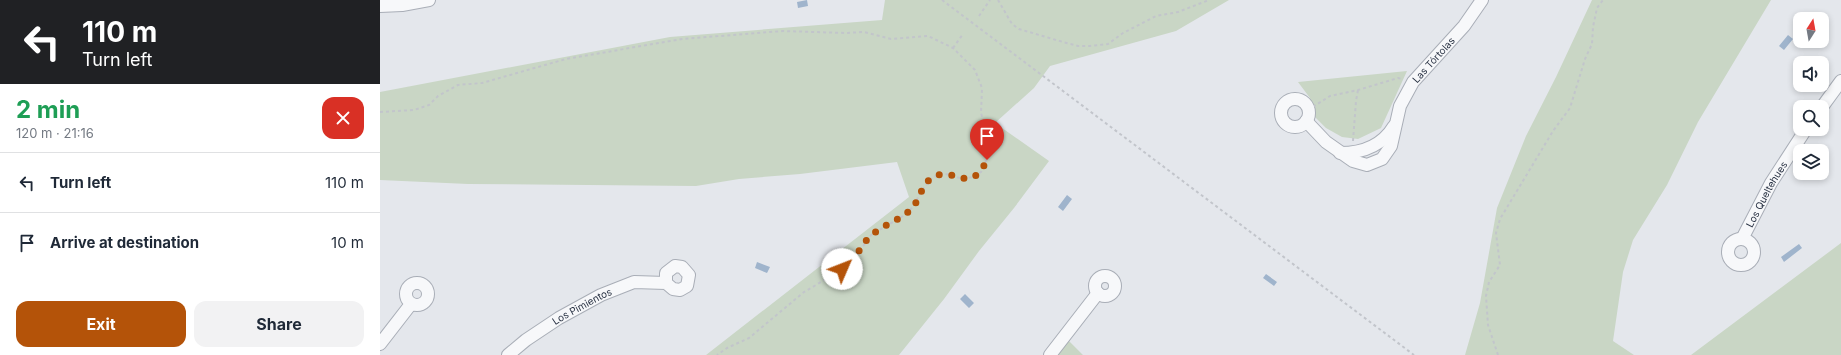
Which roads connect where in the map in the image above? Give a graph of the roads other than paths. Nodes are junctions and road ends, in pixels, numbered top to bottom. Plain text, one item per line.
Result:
1 (391, 0) edge
2 (429, 0) edge
3 (1482, 0) edge
4 (402, 5) junction
5 (380, 6) edge
6 (1841, 81) edge
7 (1827, 100) edge
8 (1307, 116) road end
9 (1801, 136) edge
10 (1742, 240) dead end
11 (666, 283) dead end
12 (1098, 293) dead end
13 (411, 304) dead end
14 (380, 344) edge
15 (508, 355) edge
16 (1050, 355) edge

1 - 4 street
2 - 4 street
3 - 8 street, Las Tórtolas
4 - 5 street
6 - 7 street
9 - 10 street, Los Queltehues
11 - 15 street, Los Pimientos
12 - 16 street
13 - 14 street

